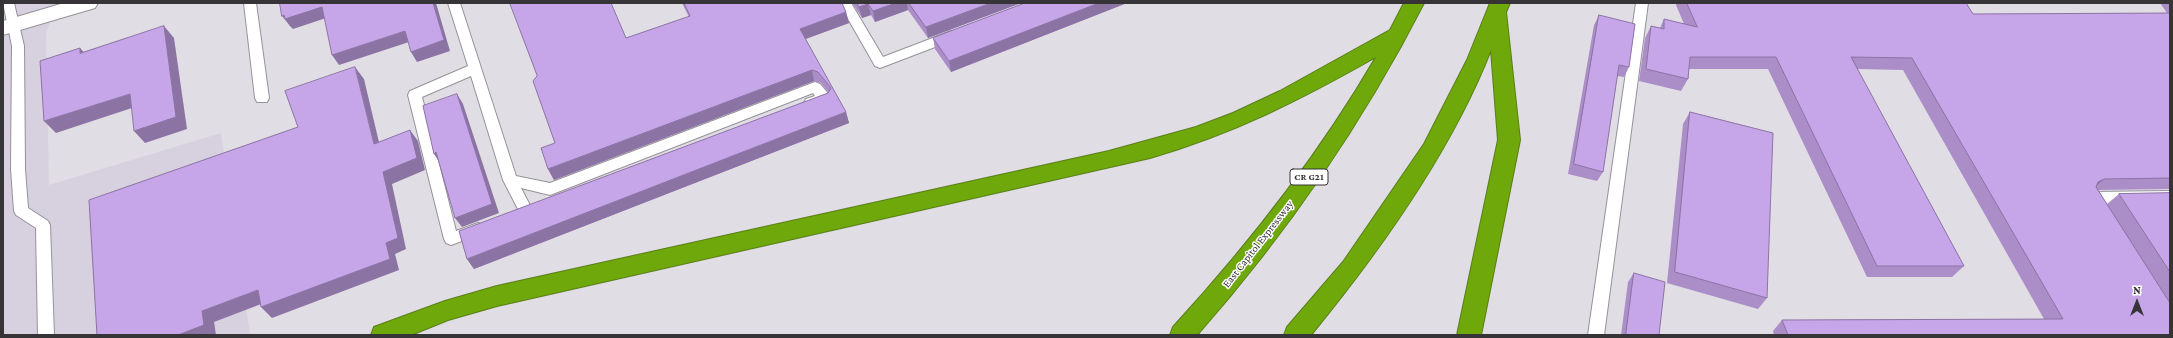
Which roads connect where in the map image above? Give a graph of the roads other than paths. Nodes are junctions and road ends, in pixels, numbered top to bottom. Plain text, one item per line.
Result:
1 (8, 3) edge
2 (88, 3) edge
3 (250, 3) edge
4 (454, 3) edge
5 (844, 3) edge
6 (1414, 3) edge
7 (1642, 3) edge
8 (1499, 7) edge
9 (7, 27) edge
10 (966, 30) edge
11 (1399, 34) junction
12 (474, 69) junction
13 (262, 98) dead end
14 (795, 109) edge
15 (773, 118) edge
16 (510, 180) junction
17 (587, 181) junction
18 (2170, 197) edge
19 (526, 211) junction
20 (511, 216) edge
21 (2104, 218) edge
22 (489, 225) edge
23 (46, 335) edge
24 (383, 335) edge
25 (1182, 335) edge
26 (1296, 335) edge
27 (1469, 335) edge
28 (1596, 335) edge

1 - 9 lane
2 - 9 street
3 - 13 lane
4 - 12 lane
5 - 10 lane
6 - 11 highway, East Capitol Expressway / CR G21
7 - 28 lane
8 - 26 highway
8 - 27 highway
9 - 23 lane
11 - 24 highway
11 - 25 highway, East Capitol Expressway / CR G21
12 - 16 lane
12 - 22 lane
14 - 17 lane
15 - 17 lane
16 - 17 lane
16 - 19 lane
17 - 19 lane
18 - 21 lane
19 - 20 lane

